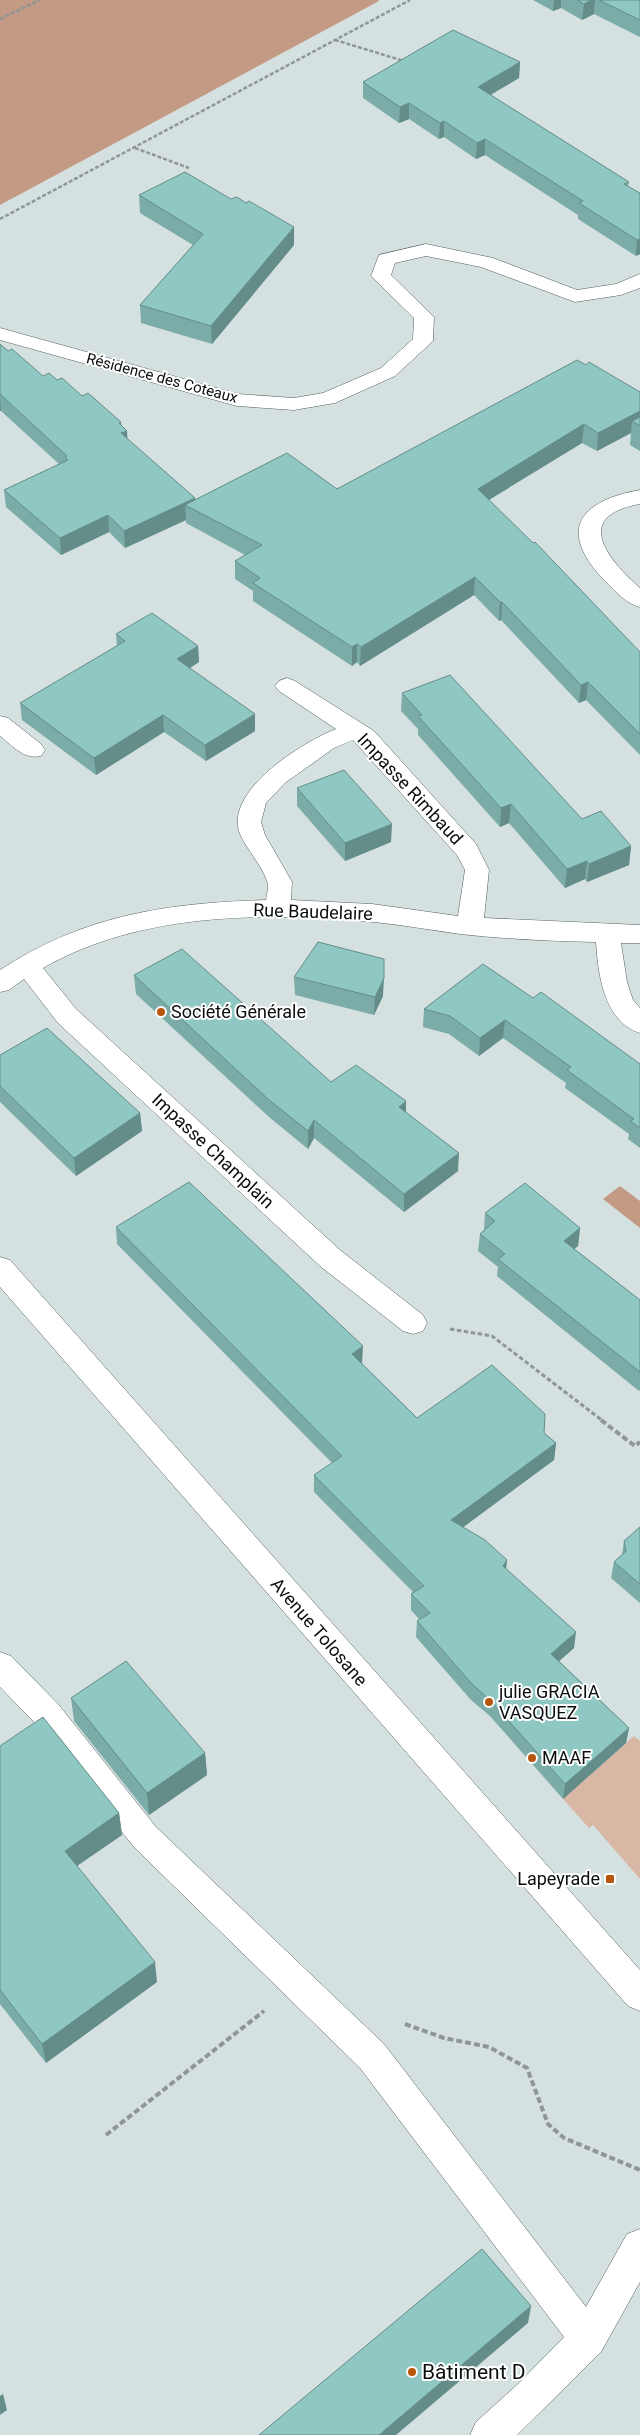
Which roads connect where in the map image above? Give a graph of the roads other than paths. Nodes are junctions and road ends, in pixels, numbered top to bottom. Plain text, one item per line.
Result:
1 (640, 280) edge
2 (0, 334) edge
3 (640, 497) edge
4 (640, 600) edge
5 (287, 686) dead end
6 (0, 724) edge
7 (355, 730) junction
8 (33, 750) dead end
9 (278, 910) junction
10 (471, 926) junction
11 (608, 934) junction
12 (640, 934) edge
13 (27, 964) junction
14 (0, 983) edge
15 (640, 1023) edge
16 (0, 1268) edge
17 (413, 1323) road end
18 (0, 1666) edge
19 (640, 1995) edge
20 (640, 2247) edge
21 (588, 2339) junction
22 (489, 2435) edge

1 - 2 street, Résidence des Coteaux
3 - 4 street
5 - 7 street, Impasse Rimbaud
6 - 8 street
7 - 9 street
7 - 10 street, Impasse Rimbaud
9 - 10 street, Rue Baudelaire
9 - 13 street, Rue Baudelaire
10 - 11 street, Rue Baudelaire
11 - 12 street, Rue Baudelaire
11 - 15 street
13 - 14 street, Rue Baudelaire
13 - 17 street, Impasse Champlain
16 - 19 street, Avenue Tolosane
18 - 21 street
20 - 21 street
21 - 22 street

